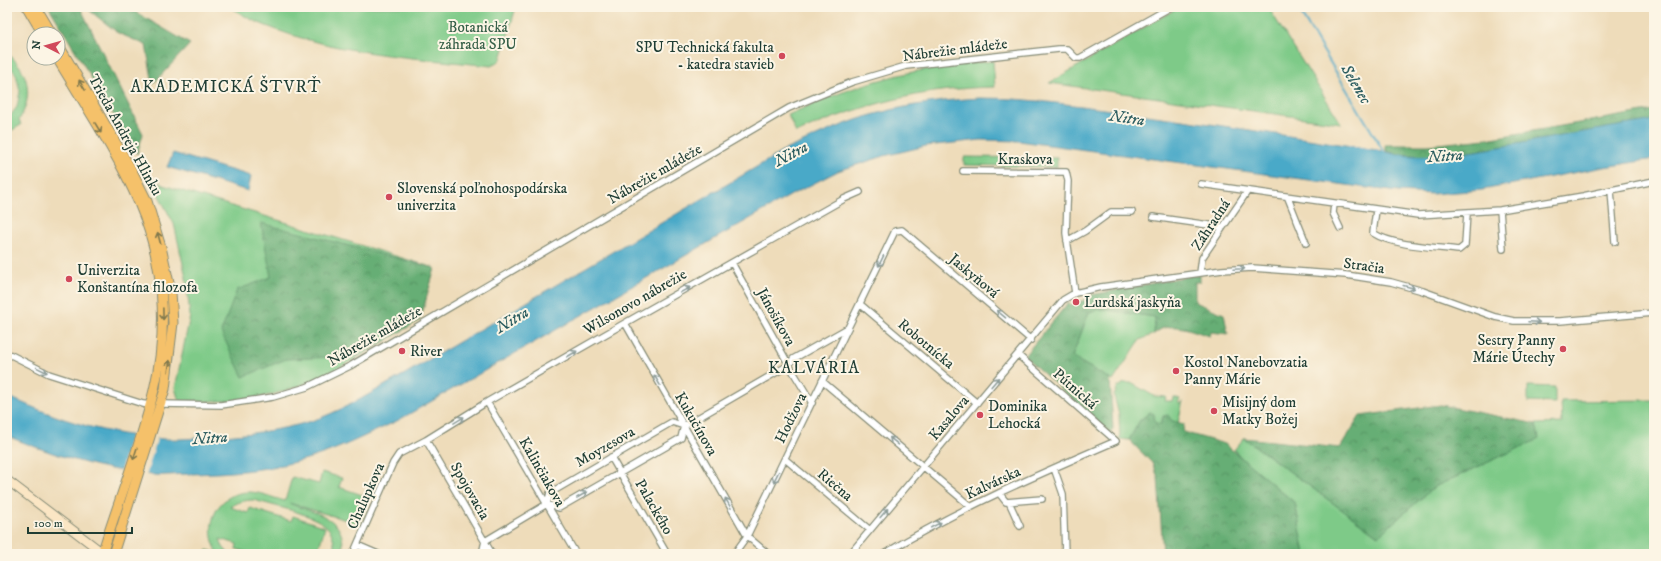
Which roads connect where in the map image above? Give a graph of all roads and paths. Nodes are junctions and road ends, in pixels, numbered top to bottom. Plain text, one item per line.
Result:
1 (27, 7) edge
2 (36, 7) edge
3 (1171, 7) edge
4 (38, 26) edge
5 (47, 26) edge
6 (66, 58) edge
7 (62, 66) edge
8 (963, 171) dead end
9 (1654, 181) edge
10 (1201, 184) dead end
11 (1610, 190) junction
12 (860, 192) dead end
13 (1247, 192) junction
14 (1288, 198) junction
15 (1334, 204) junction
16 (1376, 210) junction
17 (1500, 210) junction
18 (1132, 212) dead end
19 (1467, 213) junction
20 (1153, 217) dead end
21 (1223, 227) junction
22 (1340, 228) dead end
23 (902, 230) joint
24 (1067, 241) junction
25 (1615, 242) dead end
26 (1306, 243) dead end
27 (1503, 249) dead end
28 (732, 263) junction
29 (1200, 273) junction
30 (1075, 293) junction
31 (1067, 298) joint
32 (860, 304) junction
33 (1654, 312) edge
34 (625, 323) junction
35 (848, 328) junction
36 (1031, 340) junction
37 (7, 353) edge
38 (1018, 355) junction
39 (789, 365) junction
40 (822, 381) junction
41 (488, 402) junction
42 (812, 403) junction
43 (977, 403) junction
44 (151, 404) junction
45 (160, 404) junction
46 (684, 426) junction
47 (426, 440) junction
48 (1116, 441) joint
49 (611, 458) junction
50 (785, 459) junction
51 (924, 467) junction
52 (1054, 468) junction
53 (620, 472) junction
54 (7, 480) edge
55 (999, 493) junction
56 (1042, 499) dead end
57 (1009, 502) junction
58 (547, 504) junction
59 (970, 506) junction
60 (1020, 526) dead end
61 (870, 530) junction
62 (747, 536) junction
63 (485, 541) junction
64 (357, 545) junction
65 (103, 552) edge
66 (113, 554) edge
67 (353, 554) edge
68 (378, 554) edge
69 (482, 554) edge
70 (492, 554) edge
71 (576, 554) edge
72 (667, 554) edge
73 (734, 554) edge
74 (768, 554) edge
75 (850, 554) edge
76 (884, 554) edge
77 (1065, 554) edge

1 - 4 main road
2 - 5 main road
3 - 45 street, Nábrežie mládeže
45 -> 6 main road, Trieda Andreja Hlinku
7 -> 44 main road, Trieda Andreja Hlinku
8 - 24 street, Kraskova
9 - 11 street
10 - 13 street
11 - 17 street
11 - 25 street
12 - 28 street, Wilsonovo nábrežie
13 - 14 street
13 - 21 street, Záhradná
14 - 15 street
14 - 26 street
15 - 16 street
15 - 22 street
16 - 19 street
16 - 19 street
17 - 19 street
17 - 27 street
18 - 24 street
20 - 21 street
21 - 29 street, Záhradná
23 -> 32 street, Hodžova
36 -> 23 street, Jaskyňová
24 - 30 street, Kraskova
34 -> 28 street, Wilsonovo nábrežie
28 - 39 street, Jánošíkova
29 - 30 street, Stračia
29 -> 33 street, Stračia
30 - 31 street, Stračia
31 - 36 street, Kasalova
32 - 35 street, Hodžova
32 - 43 street, Robotnícka
41 -> 34 street, Wilsonovo nábrežie
46 -> 34 street, Kukučínova
35 - 39 street, Moyzesova
35 - 40 street, Hodžova
36 - 38 street, Kasalova
37 -> 44 street
43 -> 38 street, Kasalova
38 - 48 street, Pútnická
39 - 42 street, Jánošíkova
39 - 46 street, Moyzesova
40 - 42 street, Hodžova
51 -> 40 street
47 -> 41 street, Wilsonovo nábrežie
41 - 58 street, Kalinčiakova
42 - 50 street, Hodžova
43 - 51 street, Kasalova
44 - 45 main road
44 -> 65 main road, Trieda Andreja Hlinku
45 - 66 main road, Trieda Andreja Hlinku
46 - 49 street, Moyzesova
46 - 53 street, Moyzesova
62 -> 46 street, Kukučínova
47 - 63 street, Spojovacia
47 - 64 street, Chalupkova
48 - 52 street, Kalvárska
49 - 53 street, Palackého
49 - 58 street, Moyzesova
50 - 61 street, Riečna
50 -> 62 street, Hodžova
51 - 59 street
61 -> 51 street, Kasalova
52 - 55 street, Kalvárska
52 - 77 street
58 -> 53 street, Moyzesova
53 - 72 street, Palackého
54 - 65 street
55 - 57 street
55 - 59 street, Kalvárska
56 - 57 street
57 - 60 street
58 - 63 street, Moyzesova
58 - 71 street, Kalinčiakova
76 -> 59 street, Kalvárska
61 - 75 street, Kasalova
62 - 73 street, Hodžova
62 - 74 street, Kukučínova
63 - 69 street
63 - 70 street, Spojovacia
64 - 67 street, Chalupkova
64 - 68 street
65 - 66 main road

